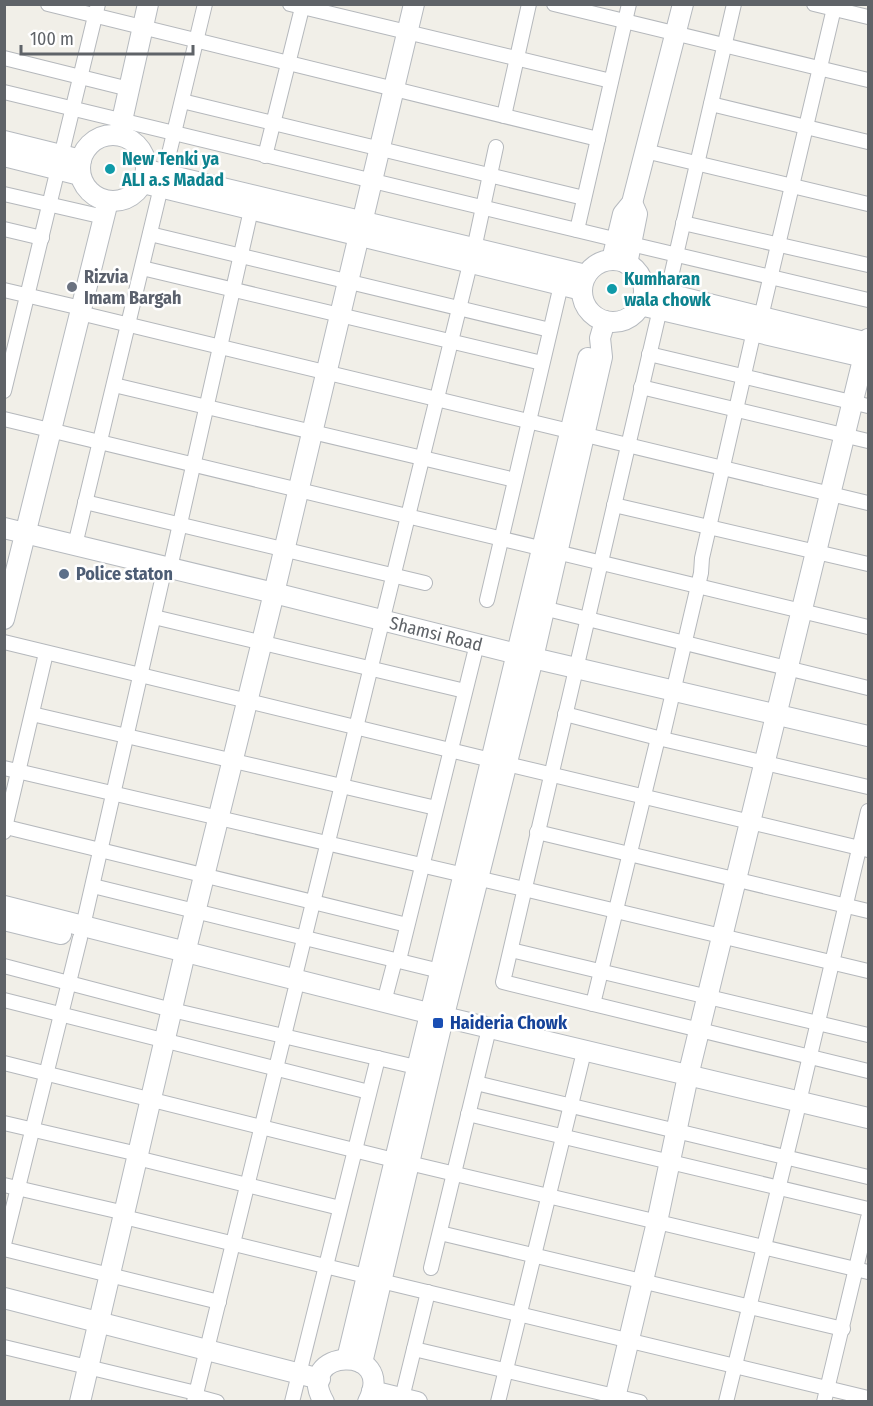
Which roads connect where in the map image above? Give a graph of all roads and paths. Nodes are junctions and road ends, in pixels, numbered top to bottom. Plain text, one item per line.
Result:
1 (48, 4) edge
2 (148, 4) edge
3 (205, 4) edge
4 (414, 4) edge
5 (530, 4) edge
6 (554, 4) edge
7 (629, 4) edge
8 (683, 4) edge
9 (734, 4) edge
10 (814, 4) edge
11 (298, 5) edge
12 (834, 7) edge
13 (97, 10) edge
14 (868, 17) edge
15 (625, 21) junction
16 (143, 28) junction
17 (408, 32) junction
18 (676, 34) junction
19 (196, 41) junction
20 (724, 45) junction
21 (4, 58) edge
22 (517, 58) junction
23 (288, 63) junction
24 (820, 68) junction
25 (81, 77) junction
26 (868, 80) edge
27 (611, 81) junction
28 (129, 89) junction
29 (394, 89) junction
30 (4, 92) edge
31 (182, 101) junction
32 (711, 104) junction
33 (73, 109) junction
34 (504, 116) junction
35 (273, 123) junction
36 (806, 127) junction
37 (121, 128) junction
38 (174, 134) junction
39 (598, 139) junction
40 (4, 141) edge
41 (868, 142) edge
42 (496, 147) dead end
43 (380, 148) junction
44 (645, 151) junction
45 (4, 156) edge
46 (265, 156) junction
47 (697, 163) junction
48 (70, 165) junction
49 (490, 175) junction
50 (154, 179) junction
51 (372, 181) junction
52 (792, 186) junction
53 (4, 194) edge
54 (584, 198) junction
55 (50, 204) junction
56 (868, 204) edge
57 (100, 207) junction
58 (483, 208) junction
59 (251, 210) junction
60 (683, 223) junction
61 (4, 229) edge
62 (360, 229) junction
63 (577, 230) junction
64 (150, 234) junction
65 (42, 237) junction
66 (624, 242) junction
67 (778, 244) junction
68 (676, 254) junction
69 (241, 256) junction
70 (472, 256) junction
71 (619, 262) junction
72 (868, 265) edge
73 (142, 268) junction
74 (771, 277) junction
75 (348, 281) junction
76 (584, 283) junction
77 (561, 285) junction
78 (4, 290) edge
79 (233, 290) junction
80 (28, 296) junction
81 (642, 296) junction
82 (868, 300) edge
83 (663, 301) junction
84 (459, 308) junction
85 (77, 309) junction
86 (340, 315) junction
87 (128, 324) junction
88 (757, 324) junction
89 (603, 329) junction
90 (550, 330) junction
91 (451, 342) junction
92 (220, 347) junction
93 (867, 348) edge
94 (9, 353) edge
95 (649, 354) junction
96 (542, 363) junction
97 (327, 373) junction
98 (743, 377) junction
99 (114, 385) junction
100 (641, 387) junction
101 (4, 391) edge
102 (437, 399) junction
103 (861, 405) edge
104 (207, 407) junction
105 (736, 410) junction
106 (4, 419) edge
107 (529, 420) junction
108 (46, 428) junction
109 (312, 432) junction
110 (577, 432) junction
111 (845, 435) junction
112 (868, 441) edge
113 (100, 442) junction
114 (628, 445) junction
115 (422, 458) junction
116 (193, 465) junction
117 (722, 468) junction
118 (515, 480) junction
119 (298, 490) junction
120 (831, 494) junction
121 (85, 502) junction
122 (868, 503) edge
123 (614, 505) junction
124 (408, 517) junction
125 (180, 525) junction
126 (709, 527) junction
127 (15, 531) edge
128 (501, 540) junction
129 (75, 545) junction
130 (285, 550) junction
131 (549, 551) junction
132 (817, 552) junction
133 (600, 563) junction
134 (868, 564) edge
135 (167, 567) junction
136 (4, 573) edge
137 (394, 576) junction
138 (425, 583) dead end
139 (698, 585) junction
140 (274, 593) junction
141 (486, 600) dead end
142 (543, 608) junction
143 (803, 610) junction
144 (154, 617) junction
145 (4, 619) edge
146 (587, 619) junction
147 (382, 620) junction
148 (868, 627) edge
149 (4, 642) edge
150 (262, 642) junction
151 (685, 643) junction
152 (477, 644) junction
153 (46, 653) junction
154 (525, 656) junction
155 (576, 667) junction
156 (371, 668) junction
157 (789, 668) junction
158 (141, 676) junction
159 (868, 688) edge
160 (674, 689) junction
161 (465, 691) junction
162 (247, 702) junction
163 (32, 714) junction
164 (565, 714) junction
165 (778, 714) junction
166 (356, 728) junction
167 (127, 736) junction
168 (868, 736) edge
169 (660, 739) junction
170 (450, 750) junction
171 (233, 760) junction
172 (499, 762) junction
173 (766, 764) junction
174 (4, 768) edge
175 (19, 772) junction
176 (551, 774) junction
177 (342, 786) junction
178 (868, 787) edge
179 (114, 793) junction
180 (644, 796) junction
181 (436, 808) junction
182 (868, 812) edge
183 (219, 818) junction
184 (751, 822) junction
185 (5, 830) edge
186 (537, 832) junction
187 (328, 843) junction
188 (864, 849) edge
189 (101, 850) junction
190 (630, 854) junction
191 (422, 865) junction
192 (204, 876) junction
193 (471, 876) junction
194 (737, 880) junction
195 (93, 885) junction
196 (524, 889) junction
197 (313, 902) junction
198 (4, 906) edge
199 (846, 906) junction
200 (196, 910) junction
201 (616, 911) junction
202 (868, 911) edge
203 (4, 920) edge
204 (407, 925) junction
205 (81, 932) junction
206 (305, 937) junction
207 (723, 937) junction
208 (511, 950) junction
209 (184, 958) junction
210 (399, 960) junction
211 (832, 963) junction
212 (4, 966) edge
213 (440, 971) junction
214 (601, 971) junction
215 (868, 972) edge
216 (69, 983) junction
217 (294, 985) junction
218 (708, 997) junction
219 (4, 1000) edge
220 (384, 1002) junction
221 (593, 1004) junction
222 (172, 1010) junction
223 (61, 1014) junction
224 (435, 1020) junction
225 (818, 1023) junction
226 (700, 1030) junction
227 (868, 1035) edge
228 (284, 1036) junction
229 (487, 1037) junction
230 (165, 1040) junction
231 (810, 1057) junction
232 (378, 1058) junction
233 (582, 1060) junction
234 (4, 1063) edge
235 (416, 1067) junction
236 (276, 1068) junction
237 (868, 1071) edge
238 (46, 1074) junction
239 (687, 1081) junction
240 (476, 1083) junction
241 (369, 1092) junction
242 (151, 1100) junction
243 (571, 1105) junction
244 (798, 1107) junction
245 (468, 1114) junction
246 (868, 1118) edge
247 (4, 1123) edge
248 (261, 1127) junction
249 (868, 1129) edge
250 (33, 1130) junction
251 (676, 1131) junction
252 (563, 1137) junction
253 (354, 1150) junction
254 (138, 1156) junction
255 (786, 1157) junction
256 (402, 1161) junction
257 (670, 1162) junction
258 (454, 1174) junction
259 (868, 1177) edge
260 (247, 1185) junction
261 (11, 1186) edge
262 (779, 1188) junction
263 (549, 1196) junction
264 (340, 1208) junction
265 (868, 1209) edge
266 (124, 1215) junction
267 (868, 1218) edge
268 (657, 1222) junction
269 (440, 1233) junction
270 (233, 1243) junction
271 (4, 1244) edge
272 (764, 1247) junction
273 (4, 1249) edge
274 (534, 1256) junction
275 (326, 1266) junction
276 (431, 1268) dead end
277 (863, 1270) edge
278 (110, 1275) junction
279 (374, 1278) junction
280 (642, 1281) junction
281 (428, 1292) junction
282 (4, 1299) edge
283 (219, 1302) junction
284 (749, 1307) junction
285 (520, 1314) junction
286 (99, 1321) junction
287 (843, 1329) junction
288 (628, 1341) junction
289 (4, 1347) edge
290 (207, 1349) junction
291 (414, 1349) junction
292 (354, 1361) junction
293 (735, 1366) junction
294 (88, 1367) junction
295 (506, 1371) junction
296 (299, 1373) junction
297 (320, 1378) junction
298 (826, 1395) edge
299 (370, 1396) edge
300 (195, 1397) edge
301 (615, 1398) edge
302 (868, 1398) edge
303 (407, 1400) edge
304 (80, 1401) edge
305 (217, 1401) edge
306 (292, 1401) edge
307 (324, 1401) edge
308 (498, 1401) edge
309 (640, 1401) edge
310 (726, 1401) edge

1 - 13 street
2 - 16 street
3 - 19 street
4 - 17 street
5 - 22 street
6 - 15 street
7 - 15 street
8 - 18 street
9 - 20 street
10 - 12 street
11 - 17 street
11 - 23 street
12 - 14 street
12 - 24 street
13 - 16 street
13 - 25 street
15 - 18 street
15 - 27 street
16 - 19 street
16 - 28 street
17 - 22 street
17 - 29 street
18 - 20 street
18 - 44 street
19 - 23 street
19 - 31 street
20 - 24 street
20 - 32 street
21 - 25 street
22 - 27 street
22 - 34 street
23 - 29 street
23 - 35 street
24 - 26 street
24 - 36 street
25 - 28 street
25 - 33 street
27 - 39 street
28 - 37 street
29 - 34 street
29 - 43 street
30 - 33 street
31 - 35 street
31 - 38 street
32 - 36 street
32 - 47 street
33 - 37 street
33 - 48 street
34 - 39 street
35 - 43 street
35 - 46 street
36 - 41 street
36 - 52 street
37 - 38 street
37 - 48 street
37 - 50 street
38 - 46 street
38 - 50 street
39 - 54 street
40 - 48 street
42 - 49 street
43 - 49 street
43 - 51 street
44 - 47 street
44 - 66 street
45 - 48 street
46 - 51 street
47 - 52 street
47 - 60 street
48 - 55 street
48 - 57 street
49 - 54 street
49 - 58 street
50 - 57 street
50 - 59 street
50 - 62 street
50 - 64 street
51 - 58 street
51 - 62 street
52 - 56 street
52 - 67 street
53 - 55 street
54 - 63 street
55 - 57 street
55 - 65 street
57 - 85 street
58 - 63 street
58 - 70 street
59 - 62 street
59 - 69 street
60 - 67 street
60 - 68 street
61 - 65 street
62 - 70 street
62 - 75 street
63 - 66 street
64 - 69 street
64 - 73 street
65 - 80 street
66 - 68 street
66 - 71 street
67 - 72 street
67 - 74 street
68 - 74 street
68 - 83 street
69 - 75 street
69 - 79 street
70 - 76 street
70 - 77 street
70 - 84 street
71 - 76 street
71 - 81 street
73 - 79 street
73 - 87 street
74 - 82 street
74 - 88 street
75 - 84 street
75 - 86 street
76 - 77 street
76 - 89 street
77 - 90 street
78 - 80 street
79 - 86 street
79 - 92 street
80 - 85 street
80 - 94 street
81 - 83 street
81 - 89 street
83 - 88 street
83 - 95 street
84 - 90 street
84 - 91 street
85 - 87 street
85 - 108 street
86 - 91 street
86 - 97 street
87 - 92 street
87 - 99 street
88 - 93 street
88 - 98 street
89 - 110 street
90 - 96 street
91 - 96 street
91 - 102 street
92 - 97 street
92 - 104 street
93 - 103 street
94 - 101 street
95 - 98 street
95 - 100 street
96 - 107 street
97 - 102 street
97 - 109 street
98 - 103 street
98 - 105 street
99 - 104 street
99 - 113 street
100 - 105 street
100 - 114 street
102 - 107 street
102 - 115 street
103 - 111 street
104 - 109 street
104 - 116 street
105 - 111 street
105 - 117 street
106 - 108 street
107 - 110 street
107 - 118 street
108 - 113 street
108 - 127 street
109 - 115 street
109 - 119 street
110 - 114 street
110 - 131 street
111 - 112 street
111 - 120 street
113 - 116 street
113 - 121 street
114 - 117 street
114 - 123 street
115 - 118 street
115 - 124 street
116 - 119 street
116 - 125 street
117 - 120 street
117 - 126 street
118 - 128 street
119 - 124 street
119 - 130 street
120 - 122 street
120 - 132 street
121 - 125 street
121 - 129 street
123 - 126 street
123 - 133 street
124 - 128 street
124 - 137 street
125 - 130 street
125 - 135 street
126 - 132 street
126 - 139 street
127 - 129 street, Shamsi Road
127 - 136 street
127 - 145 street
128 - 131 street
128 - 141 street
129 - 135 street, Shamsi Road
130 - 137 street
130 - 140 street
131 - 133 street
131 - 142 street
131 - 154 street
132 - 134 street
132 - 143 street
133 - 139 street
133 - 146 street
135 - 140 street, Shamsi Road
135 - 144 street
137 - 138 street
137 - 147 street
139 - 143 street
139 - 151 street
140 - 147 street, Shamsi Road
140 - 150 street
142 - 146 street
142 - 154 street
143 - 148 street
143 - 157 street
144 - 150 street
144 - 158 street
146 - 151 street
146 - 155 street
147 - 152 street, Shamsi Road
147 - 156 street
149 - 153 street
150 - 156 street
150 - 162 street
151 - 157 street
151 - 160 street
152 - 154 street, Shamsi Road
152 - 161 street
153 - 158 street
153 - 163 street
154 - 155 street, Shamsi Road
154 - 172 street
155 - 160 street, Shamsi Road
155 - 164 street
156 - 161 street
156 - 166 street
157 - 159 street
157 - 165 street
158 - 162 street
158 - 167 street
160 - 165 street, Shamsi Road
160 - 169 street
161 - 170 street
162 - 166 street
162 - 171 street
163 - 167 street
163 - 175 street
164 - 169 street
164 - 176 street
165 - 168 street, Shamsi Road
165 - 173 street
166 - 170 street
166 - 177 street
167 - 171 street
167 - 179 street
169 - 173 street
169 - 180 street
170 - 172 street
170 - 181 street
171 - 177 street
171 - 183 street
172 - 176 street
172 - 193 street
173 - 178 street
173 - 184 street
174 - 175 street
175 - 179 street
175 - 185 street
176 - 180 street
176 - 186 street
177 - 181 street
177 - 187 street
179 - 183 street
179 - 189 street
180 - 184 street
180 - 190 street
181 - 191 street
182 - 188 street
183 - 187 street
183 - 192 street
184 - 188 street
184 - 194 street
185 - 189 street
186 - 190 street
186 - 196 street
187 - 191 street
187 - 197 street
188 - 199 street
189 - 192 street
189 - 195 street
190 - 194 street
190 - 201 street
191 - 193 street
191 - 204 street
192 - 197 street
192 - 200 street
193 - 196 street
193 - 213 street
193 - 224 street
194 - 199 street
194 - 207 street
195 - 200 street
195 - 205 street
196 - 201 street
196 - 208 street
197 - 204 street
197 - 206 street
198 - 205 street
199 - 202 street
199 - 211 street
200 - 206 street
200 - 209 street
201 - 207 street
201 - 214 street
203 - 205 street
204 - 210 street
205 - 209 street
205 - 216 street
206 - 210 street
206 - 217 street
207 - 211 street
207 - 218 street
208 - 214 street
208 - 221 street
209 - 217 street
209 - 222 street
210 - 213 street
210 - 220 street
211 - 215 street
211 - 225 street
212 - 216 street
213 - 224 street
214 - 218 street
214 - 221 street
216 - 222 street
216 - 223 street
217 - 220 street
217 - 224 street
217 - 228 street
218 - 225 street
218 - 226 street
219 - 223 street
220 - 224 street
221 - 226 street
222 - 228 street
222 - 230 street
223 - 230 street
223 - 238 street
224 - 229 street
224 - 235 street
224 - 239 street
224 - 256 street
225 - 227 street
225 - 231 street
226 - 231 street
226 - 239 street
228 - 232 street
228 - 236 street
229 - 233 street
229 - 240 street
230 - 236 street
230 - 242 street
231 - 237 street
231 - 244 street
232 - 235 street
232 - 241 street
233 - 239 street
233 - 243 street
234 - 238 street
235 - 256 street
236 - 241 street
236 - 248 street
238 - 242 street
238 - 250 street
239 - 244 street
239 - 251 street
240 - 243 street
240 - 245 street
241 - 253 street
242 - 248 street
242 - 254 street
243 - 251 street
243 - 252 street
244 - 246 street
244 - 249 street
244 - 255 street
245 - 252 street
245 - 258 street
247 - 250 street
248 - 253 street
248 - 260 street
250 - 254 street
250 - 261 street
251 - 255 street
251 - 257 street
252 - 257 street
252 - 263 street
253 - 256 street
253 - 264 street
254 - 260 street
254 - 266 street
255 - 259 street
255 - 262 street
256 - 258 street
256 - 279 street
257 - 262 street
257 - 268 street
258 - 263 street
258 - 269 street
260 - 264 street
260 - 270 street
261 - 266 street
261 - 271 street
262 - 265 street
262 - 272 street
263 - 268 street
263 - 274 street
264 - 275 street
266 - 270 street
266 - 278 street
267 - 277 street
268 - 272 street
268 - 280 street
269 - 274 street
269 - 276 street
270 - 275 street
270 - 283 street
272 - 277 street
272 - 284 street
273 - 278 street
274 - 280 street
274 - 285 street
275 - 279 street
275 - 296 street
277 - 287 street
278 - 283 street
278 - 286 street
279 - 281 street
279 - 292 street
280 - 284 street
280 - 288 street
281 - 285 street
281 - 291 street
282 - 286 street
283 - 290 street
284 - 287 street
284 - 293 street
285 - 288 street
285 - 295 street
286 - 290 street
286 - 294 street
287 - 298 street
288 - 293 street
288 - 301 street
289 - 294 street
290 - 296 street
290 - 300 street
291 - 295 street
291 - 303 street
292 - 297 street
292 - 299 street
293 - 298 street
293 - 310 street
294 - 300 street
294 - 304 street
295 - 301 street
295 - 308 street
296 - 297 street
296 - 306 street
297 - 307 street
298 - 302 street
299 - 303 street
300 - 305 street
301 - 309 street

